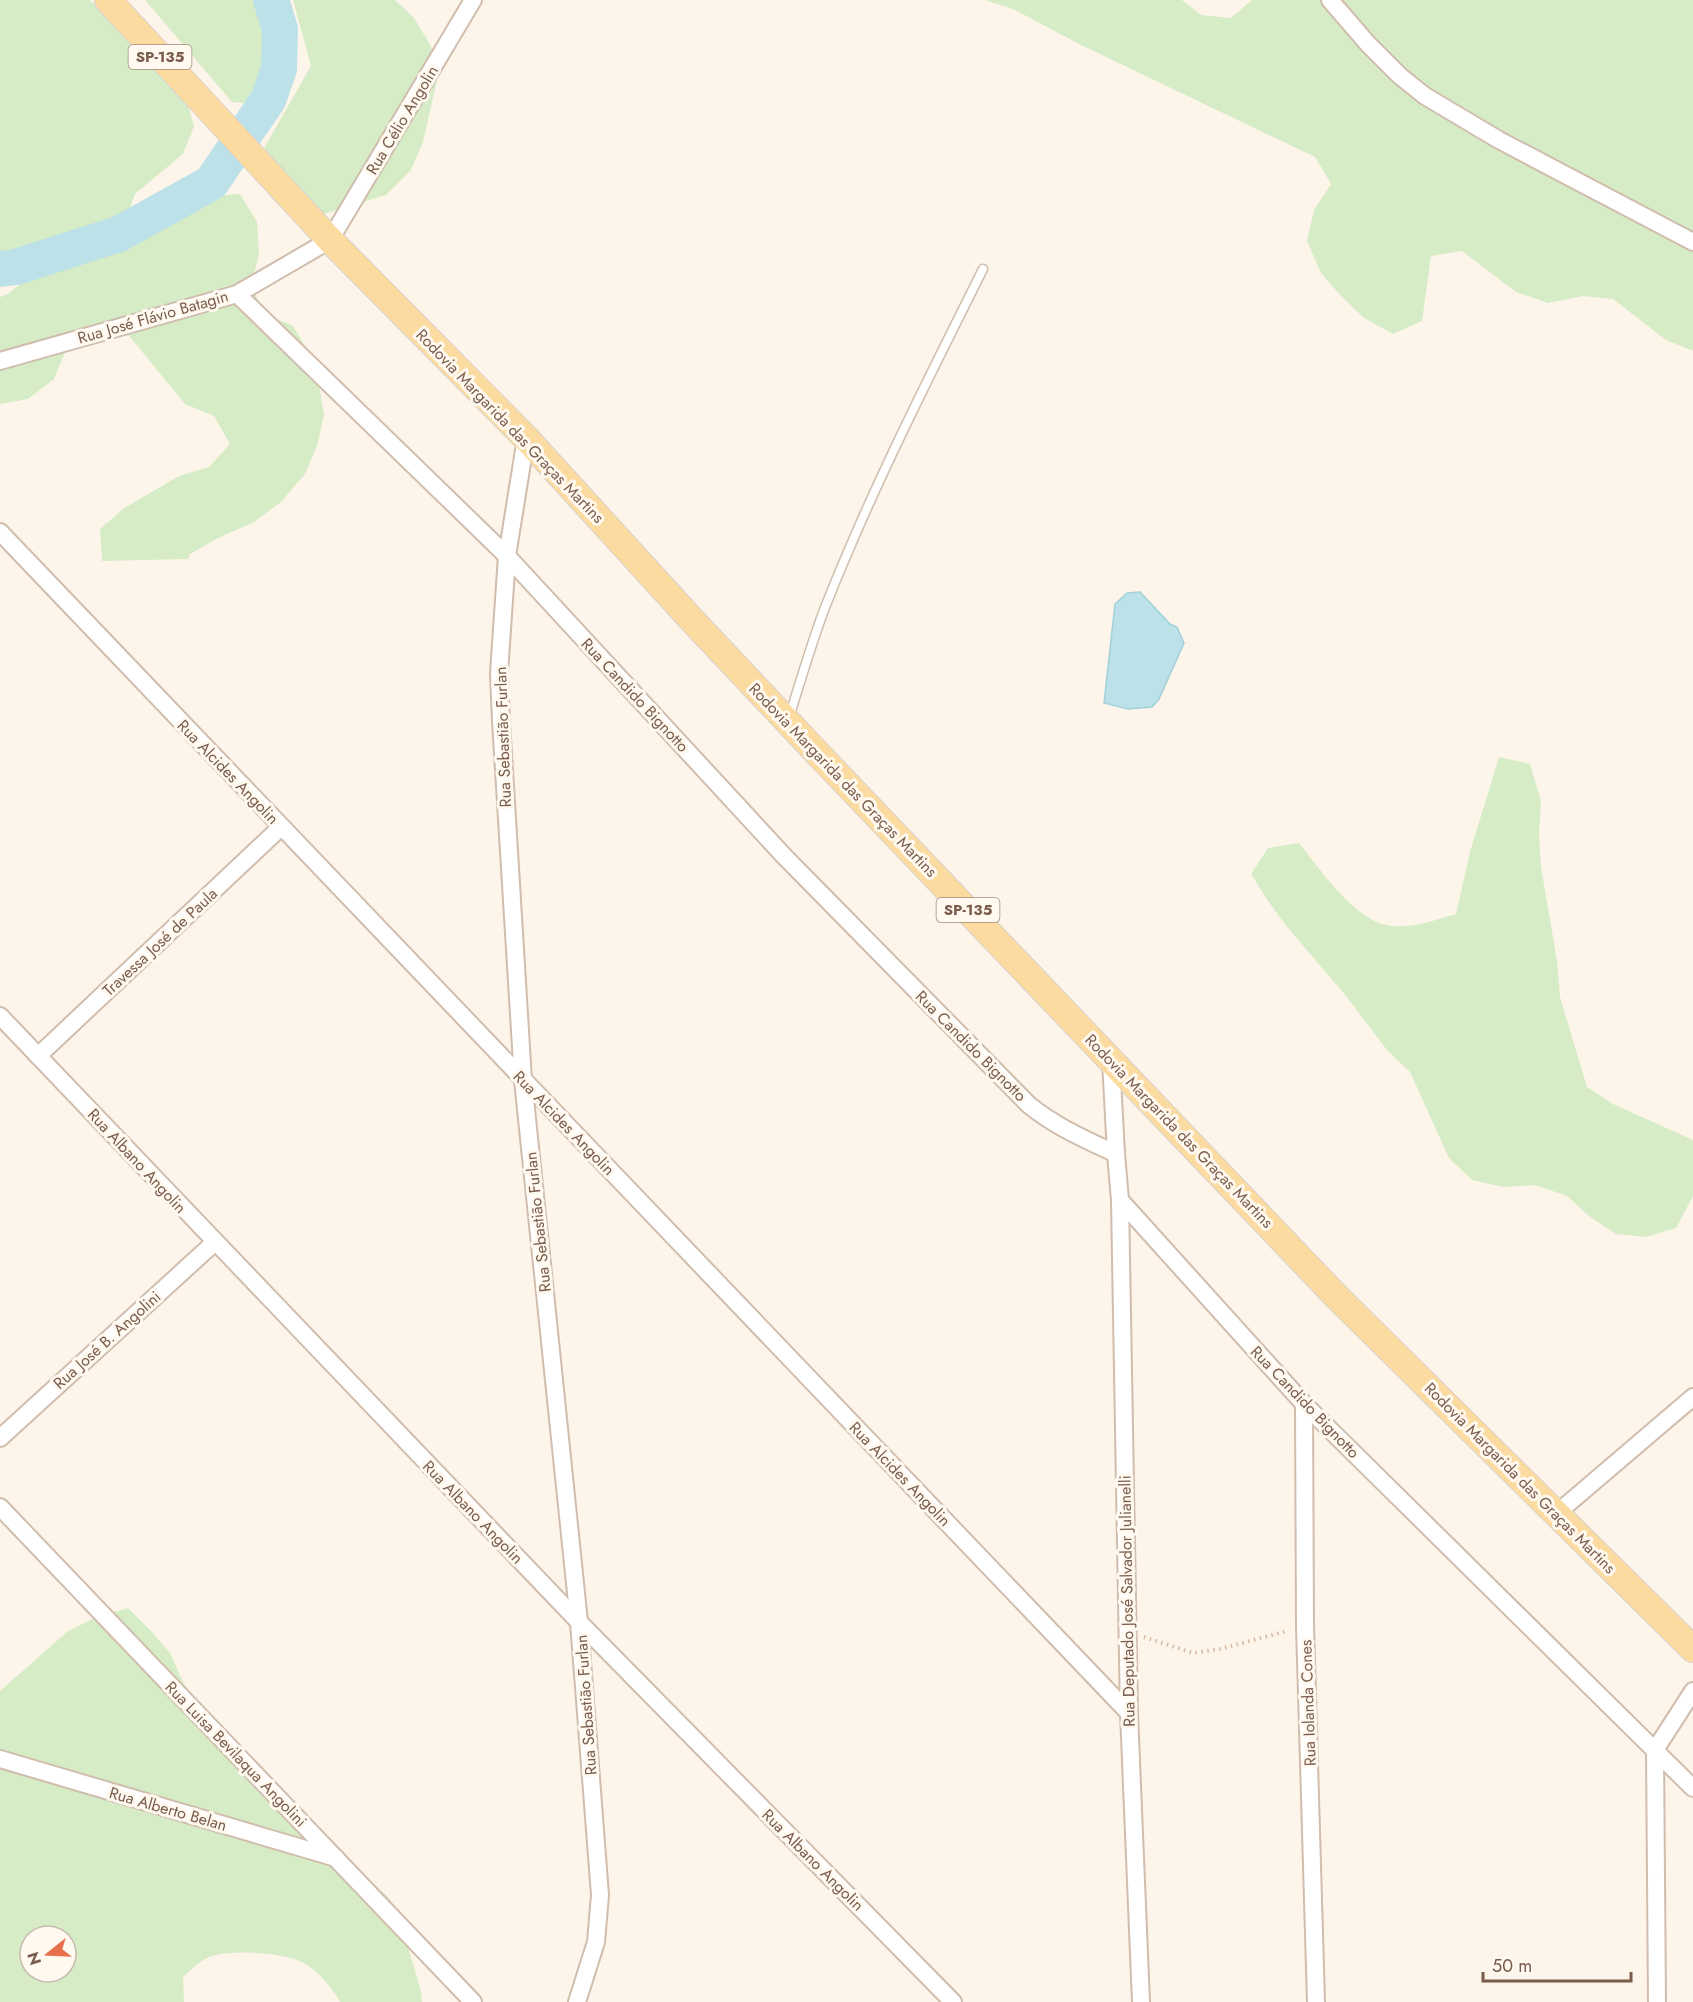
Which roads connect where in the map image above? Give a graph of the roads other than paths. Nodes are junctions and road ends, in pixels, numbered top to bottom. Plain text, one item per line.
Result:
1 (473, 0) edge
2 (1330, 0) edge
3 (110, 2) edge
4 (330, 240) junction
5 (1693, 242) edge
6 (983, 269) dead end
7 (237, 294) junction
8 (0, 361) edge
9 (526, 438) junction
10 (0, 532) edge
11 (507, 556) junction
12 (788, 722) junction
13 (281, 827) junction
14 (0, 1016) edge
15 (38, 1056) junction
16 (1111, 1060) junction
17 (523, 1080) junction
18 (1116, 1154) junction
19 (1120, 1200) junction
20 (215, 1242) junction
21 (1693, 1397) edge
22 (1304, 1404) junction
23 (0, 1438) edge
24 (0, 1507) edge
25 (1556, 1514) junction
26 (579, 1622) junction
27 (1693, 1649) edge
28 (1693, 1691) edge
29 (1129, 1713) junction
30 (1655, 1750) junction
31 (0, 1759) edge
32 (1693, 1788) edge
33 (336, 1859) junction
34 (472, 2002) edge
35 (577, 2002) edge
36 (953, 2002) edge
37 (1141, 2002) edge
38 (1316, 2002) edge
39 (1657, 2002) edge

1 - 4 street, Rua Célio Angolin
2 - 5 street
3 - 4 main road, Rodovia Margarida das Graças Martins / SP-135
4 - 7 street, Rua José Flávio Batagin
4 - 9 main road, Rodovia Margarida das Graças Martins / SP-135
6 - 12 lane
7 - 8 street, Rua José Flávio Batagin
7 - 11 street, Rua Candido Bignotto
9 - 11 street, Rua Sebastião Furlan
9 - 12 main road, Rodovia Margarida das Graças Martins / SP-135
10 - 13 street, Rua Alcides Angolin
11 - 17 street, Rua Sebastião Furlan
11 - 18 street, Rua Candido Bignotto
12 - 16 main road, Rodovia Margarida das Graças Martins / SP-135
13 - 15 street, Travessa José de Paula
13 - 17 street, Rua Alcides Angolin
14 - 15 street, Rua Albano Angolin
15 - 20 street, Rua Albano Angolin
16 - 18 street
16 - 25 main road, Rodovia Margarida das Graças Martins / SP-135
17 - 26 street, Rua Sebastião Furlan
17 - 29 street, Rua Alcides Angolin
18 - 19 street
19 - 22 street, Rua Candido Bignotto
19 - 29 street, Rua Deputado José Salvador Julianelli
20 - 23 street, Rua José B. Angolini
20 - 26 street, Rua Albano Angolin
21 - 25 street
22 - 30 street, Rua Candido Bignotto
22 - 38 street, Rua Iolanda Cones
24 - 33 street, Rua Luisa Bevilaqua Angolini
25 - 27 main road, Rodovia Margarida das Graças Martins / SP-135
26 - 35 street, Rua Sebastião Furlan
26 - 36 street, Rua Albano Angolin
28 - 30 street
29 - 37 street, Rua Deputado José Salvador Julianelli
30 - 32 street, Rua Candido Bignotto
30 - 39 street
31 - 33 street, Rua Alberto Belan
33 - 34 street, Rua Luisa Bevilaqua Angolini

